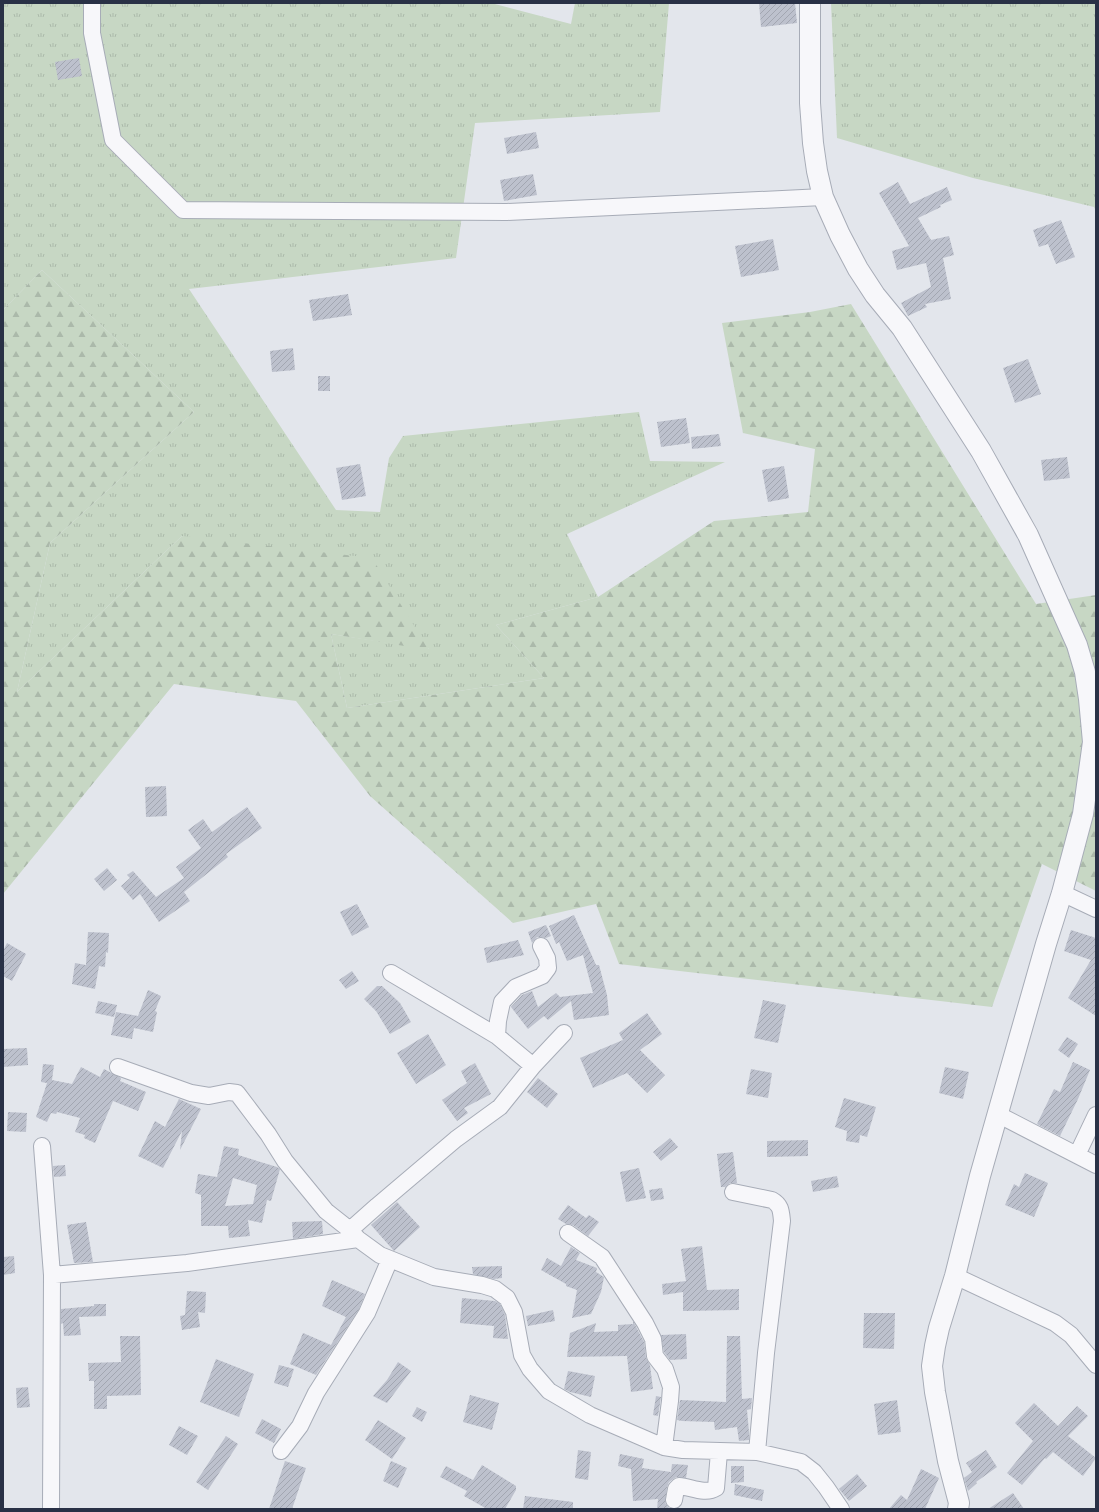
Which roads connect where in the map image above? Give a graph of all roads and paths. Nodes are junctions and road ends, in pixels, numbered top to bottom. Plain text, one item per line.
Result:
1 (92, 3) edge
2 (810, 3) edge
3 (823, 198) junction
4 (1092, 699) edge
5 (1062, 893) junction
6 (1096, 909) edge
7 (541, 946) dead end
8 (392, 973) dead end
9 (564, 1033) dead end
10 (497, 1036) junction
11 (118, 1066) dead end
12 (533, 1066) junction
13 (997, 1114) junction
14 (1096, 1115) edge
15 (42, 1146) dead end
16 (1077, 1155) junction
17 (1096, 1165) edge
18 (733, 1192) dead end
19 (568, 1233) dead end
20 (354, 1235) junction
21 (390, 1259) junction
22 (52, 1275) junction
23 (955, 1276) junction
24 (1096, 1365) edge
25 (664, 1447) junction
26 (281, 1451) dead end
27 (720, 1452) junction
28 (757, 1452) junction
29 (674, 1500) dead end
30 (51, 1509) edge
31 (841, 1509) edge
32 (958, 1509) edge

1 - 3 street
2 - 3 street
3 - 4 street
4 - 5 street
5 - 6 street
5 - 13 street
7 - 10 street
8 - 10 street
9 - 12 street
10 - 12 street
11 - 20 street
12 - 20 street
13 - 16 street
13 - 23 street
14 - 16 street
15 - 22 street
16 - 17 street
18 - 28 street
19 - 25 street
20 - 21 street
20 - 22 street
21 - 25 street
21 - 26 street
22 - 30 street
23 - 24 street
23 - 32 street
25 - 27 street
27 - 28 street
27 - 29 street
28 - 31 street

